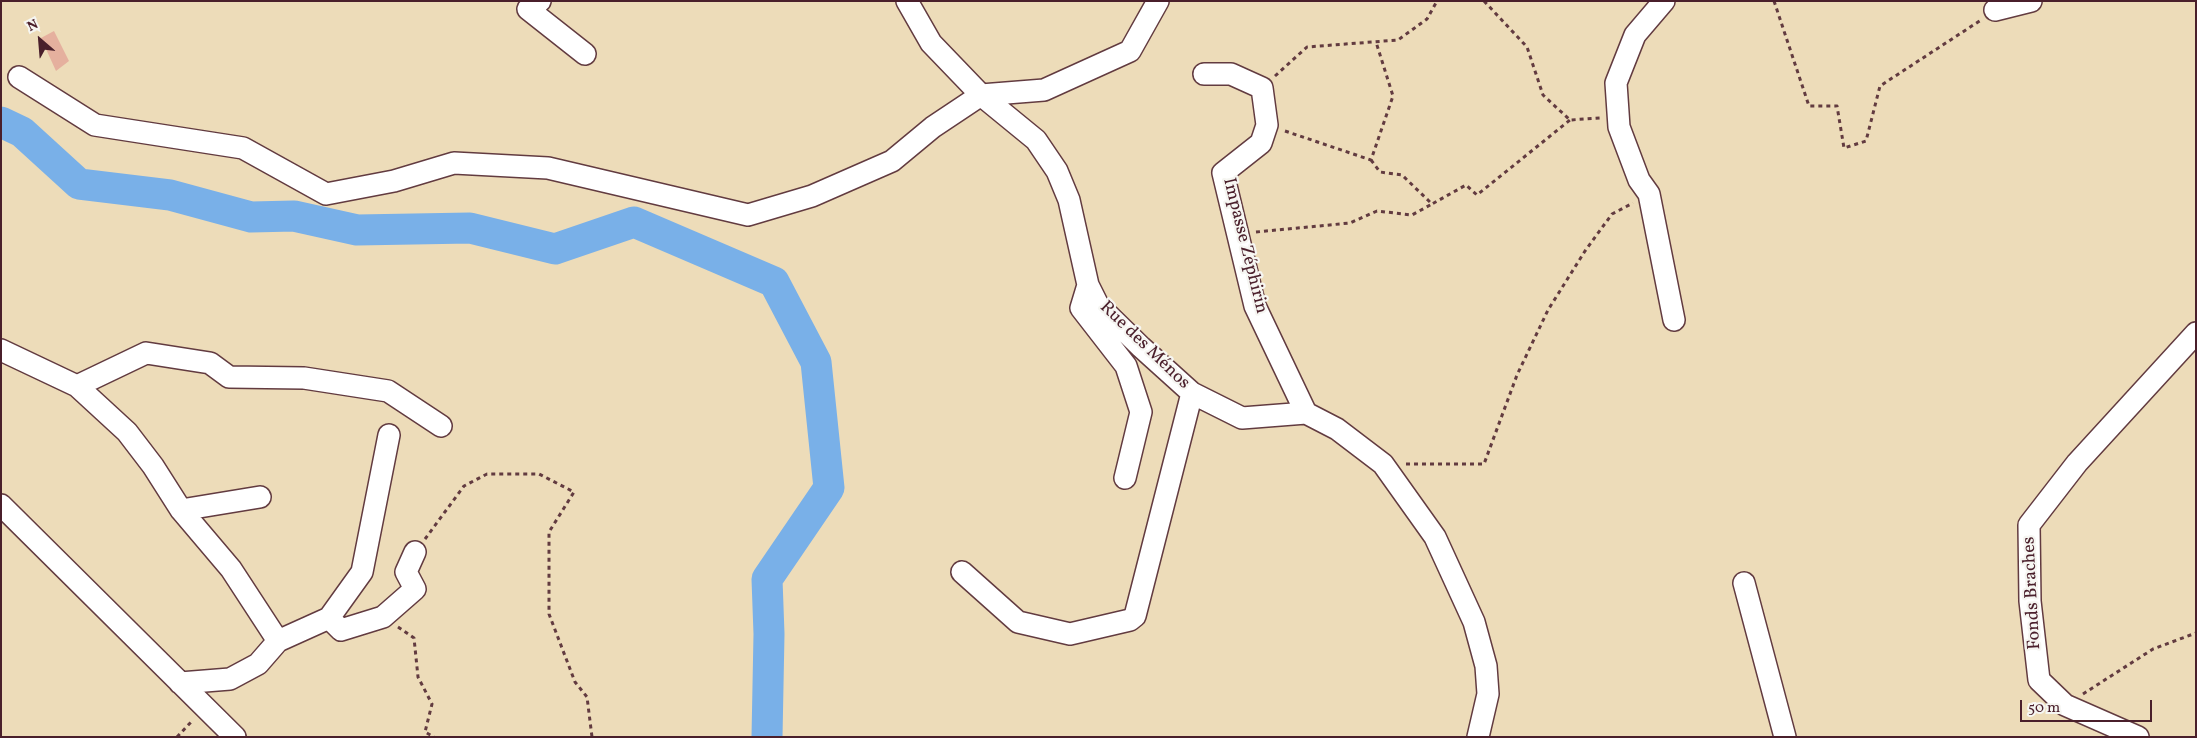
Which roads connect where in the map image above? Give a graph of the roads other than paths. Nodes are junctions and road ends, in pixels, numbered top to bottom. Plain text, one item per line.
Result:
1 (540, 1) edge
2 (907, 1) edge
3 (1158, 1) edge
4 (1664, 1) edge
5 (2031, 1) edge
6 (1996, 10) road end
7 (585, 54) dead end
8 (1204, 74) dead end
9 (19, 77) dead end
10 (981, 95) junction
11 (1088, 285) junction
12 (1674, 320) dead end
13 (2196, 333) edge
14 (1, 350) edge
15 (77, 386) junction
16 (1192, 393) junction
17 (1306, 414) junction
18 (441, 426) dead end
19 (389, 435) dead end
20 (1125, 478) dead end
21 (260, 497) dead end
22 (1, 504) edge
23 (181, 510) junction
24 (416, 552) road end
25 (962, 572) dead end
26 (1744, 583) dead end
27 (329, 618) junction
28 (278, 641) junction
29 (180, 683) junction
30 (235, 737) edge
31 (1478, 737) edge
32 (1785, 737) edge
33 (2138, 737) edge

1 - 7 street
2 - 10 street, Rue des Ménos
3 - 10 street
4 - 12 street
5 - 6 street
8 - 17 street, Impasse Zéphirin
9 - 10 street
10 - 11 street, Rue des Ménos
11 - 16 street, Rue des Ménos
11 - 20 street
13 - 33 street, Fonds Braches
14 - 15 street
15 - 18 street
15 - 23 street
16 - 17 street, Rue des Ménos
16 - 25 street
17 - 31 street, Rue des Ménos
19 - 27 street
21 - 23 street
22 - 29 street
23 - 28 street
24 - 27 street
26 - 32 street
27 - 28 street
28 - 29 street
29 - 30 street

